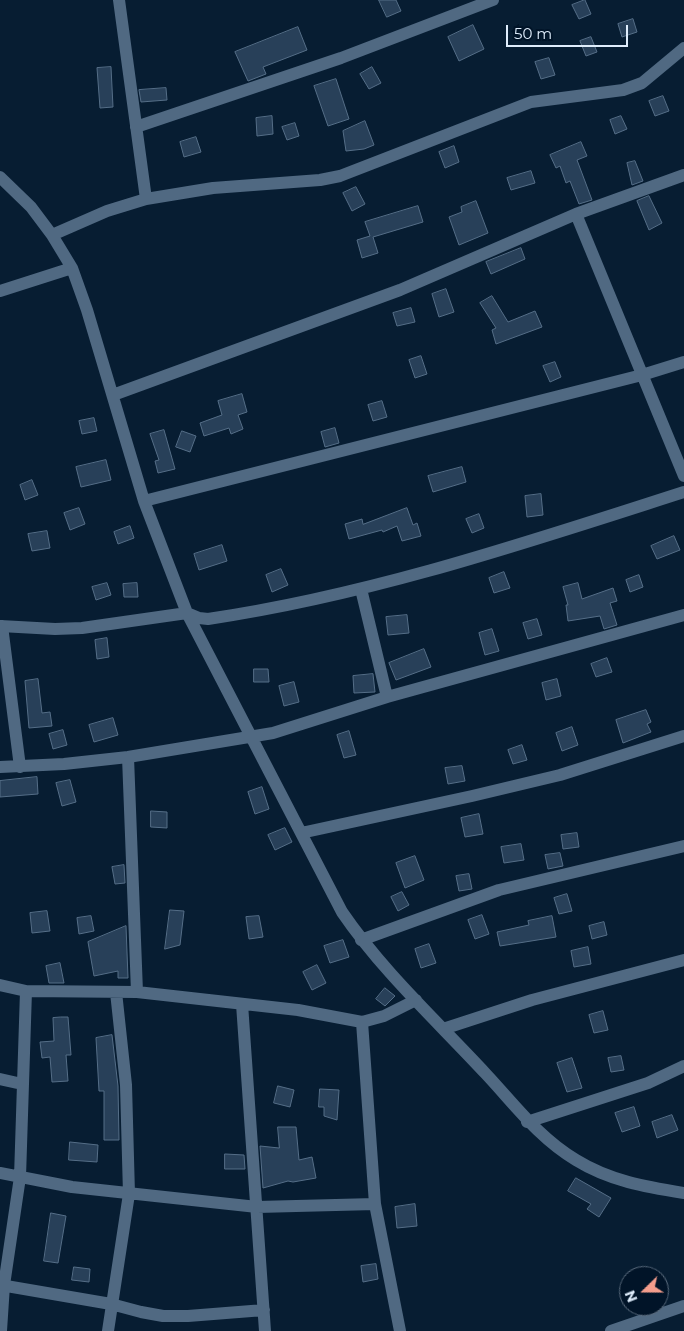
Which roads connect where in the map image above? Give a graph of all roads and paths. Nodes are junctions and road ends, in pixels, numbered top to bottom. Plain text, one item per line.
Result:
1 (493, 0) edge
2 (124, 1) edge
3 (684, 48) edge
4 (136, 127) junction
5 (684, 175) edge
6 (0, 177) edge
7 (146, 199) junction
8 (576, 214) junction
9 (52, 235) junction
10 (72, 268) junction
11 (0, 290) edge
12 (684, 362) edge
13 (642, 375) junction
14 (113, 395) junction
15 (684, 476) edge
16 (684, 492) edge
17 (144, 500) junction
18 (361, 589) junction
19 (187, 613) junction
20 (684, 615) edge
21 (1, 626) edge
22 (386, 697) junction
23 (250, 736) junction
24 (684, 736) edge
25 (128, 757) junction
26 (0, 767) edge
27 (20, 767) junction
28 (301, 833) junction
29 (684, 846) edge
30 (361, 940) junction
31 (684, 960) edge
32 (0, 985) edge
33 (26, 991) junction
34 (116, 992) junction
35 (137, 992) junction
36 (416, 1000) junction
37 (242, 1004) junction
38 (362, 1022) junction
39 (443, 1029) junction
40 (684, 1066) edge
41 (0, 1079) edge
42 (22, 1084) junction
43 (527, 1122) junction
44 (0, 1173) edge
45 (20, 1177) junction
46 (129, 1194) junction
47 (684, 1194) edge
48 (375, 1204) junction
49 (257, 1207) junction
50 (2, 1285) edge
51 (111, 1304) junction
52 (684, 1306) edge
53 (264, 1310) junction
54 (1, 1331) edge
55 (108, 1331) edge
56 (265, 1331) edge
57 (400, 1331) edge
58 (611, 1331) edge

1 - 4 street
2 - 4 street
3 - 7 street
4 - 7 street
5 - 8 street
6 - 9 street
7 - 9 street
8 - 13 street
8 - 14 street
9 - 10 street
10 - 11 street
10 - 14 street
12 - 13 street
13 - 15 street
13 - 17 street
14 - 17 street
16 - 18 street
17 - 19 street
18 - 19 street
18 - 22 street
19 - 21 street
19 - 23 street
20 - 22 street
21 - 27 street
22 - 23 street
23 - 25 street
23 - 28 street
24 - 28 street
25 - 27 street
25 - 35 street
26 - 27 street
28 - 30 street
29 - 30 street
30 - 36 street
31 - 39 street
32 - 33 street
33 - 34 street
33 - 42 street
34 - 35 street
34 - 46 street
35 - 37 street
36 - 38 street
36 - 39 street
37 - 38 street
37 - 49 street
38 - 48 street
39 - 43 street
40 - 43 street
41 - 42 street
42 - 45 street
43 - 47 street
44 - 45 street
45 - 46 street
45 - 50 street
46 - 49 street
46 - 51 street
48 - 49 street
48 - 57 street
49 - 53 street
50 - 51 street
50 - 54 street
51 - 53 street
51 - 55 street
52 - 58 street
53 - 56 street

